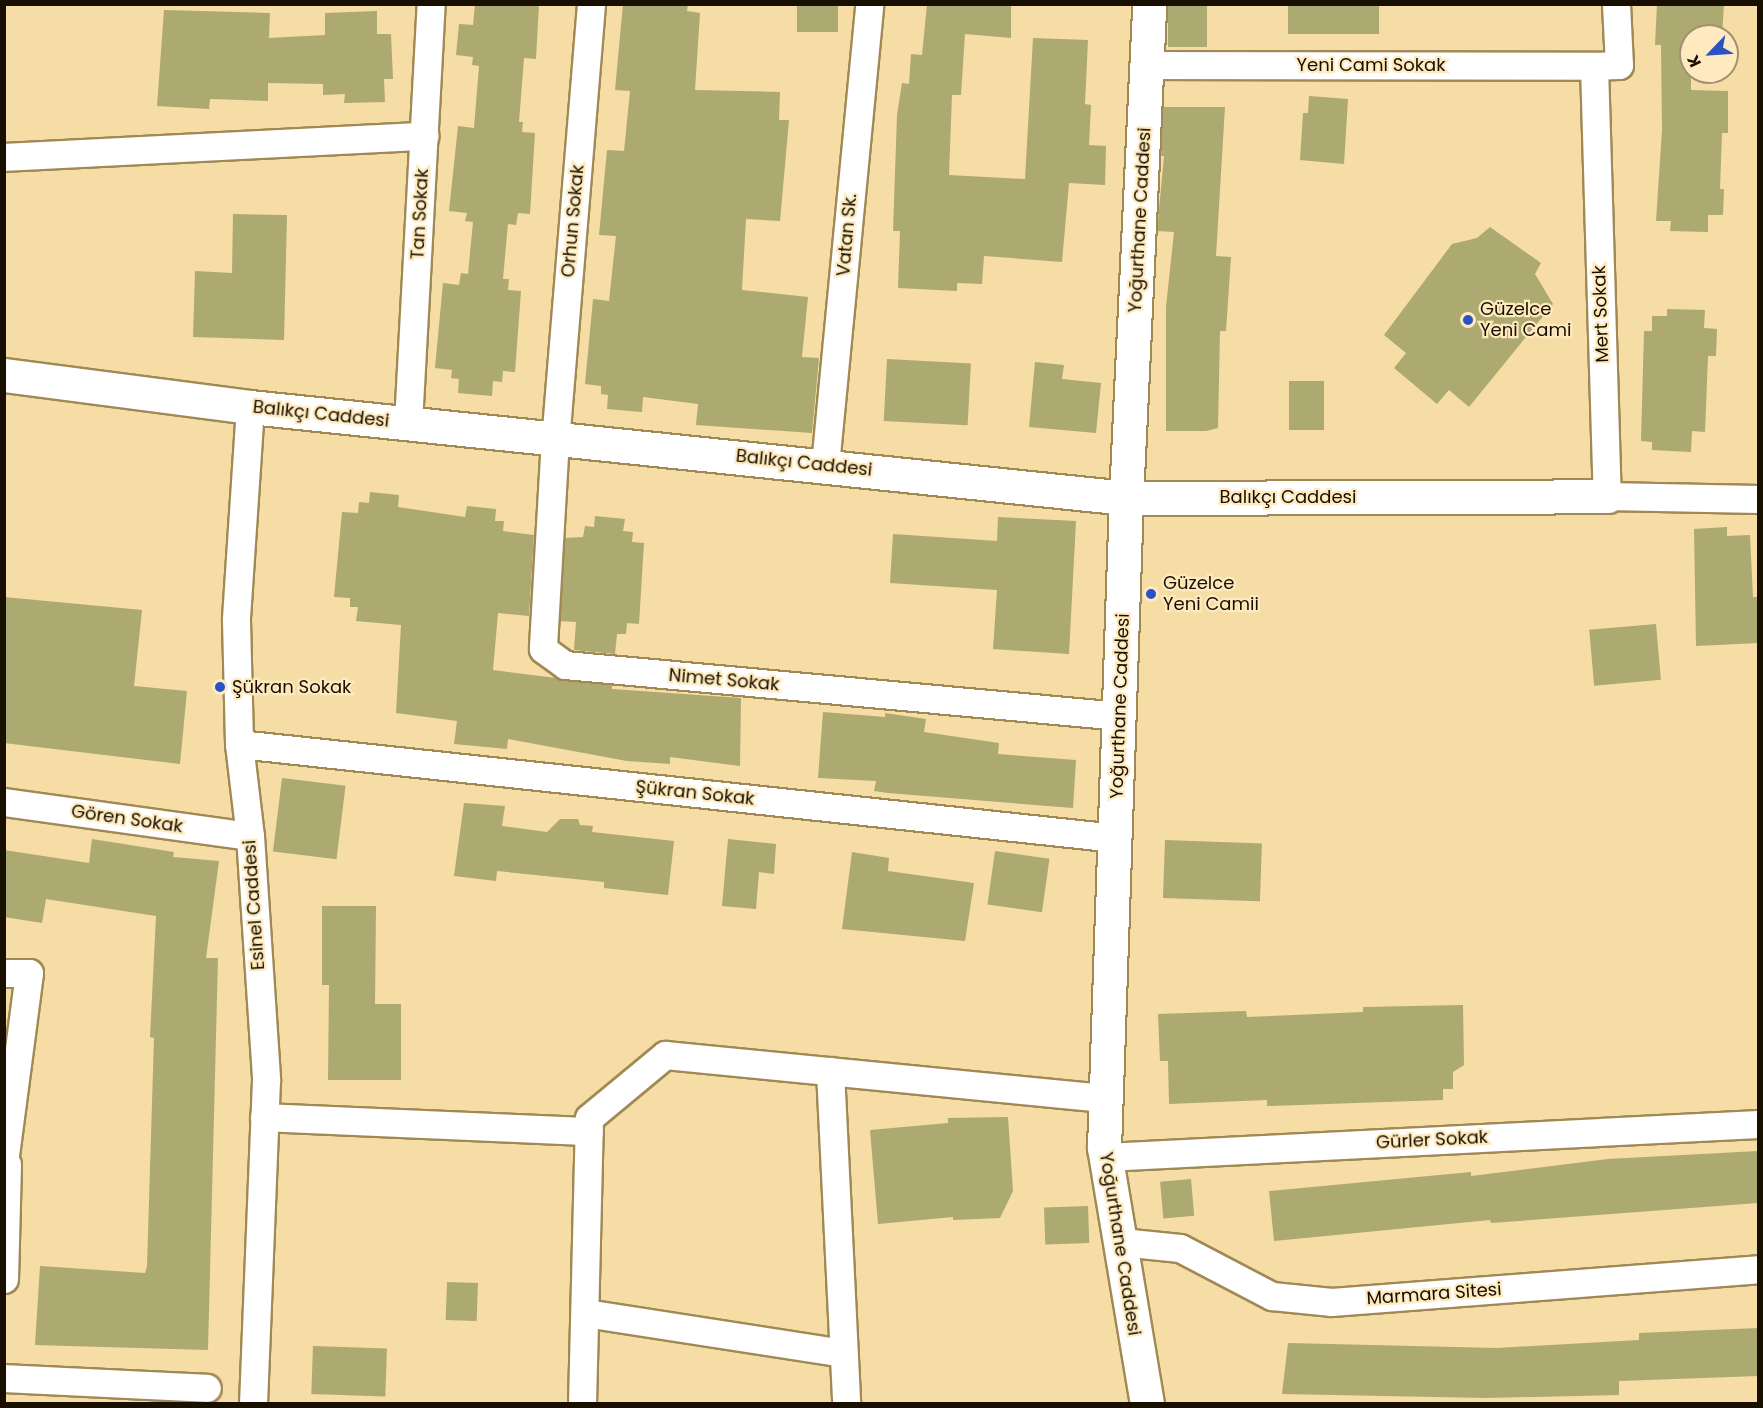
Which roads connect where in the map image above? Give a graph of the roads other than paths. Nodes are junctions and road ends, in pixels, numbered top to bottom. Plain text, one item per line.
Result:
1 (431, 4) edge
2 (591, 4) edge
3 (869, 4) edge
4 (1149, 4) edge
5 (1616, 4) edge
6 (1148, 65) junction
7 (1594, 66) junction
8 (424, 136) junction
9 (4, 157) edge
10 (4, 375) edge
11 (250, 407) junction
12 (408, 423) junction
13 (555, 438) junction
14 (825, 465) junction
15 (1606, 496) junction
16 (1126, 498) junction
17 (1758, 499) edge
18 (1120, 716) junction
19 (239, 744) junction
20 (4, 801) edge
21 (250, 836) junction
22 (1116, 838) junction
23 (4, 972) edge
24 (830, 1071) junction
25 (1106, 1098) junction
26 (264, 1117) junction
27 (1758, 1124) edge
28 (589, 1131) junction
29 (1105, 1153) junction
30 (6, 1164) edge
31 (1120, 1242) junction
32 (1758, 1269) edge
33 (4, 1279) edge
34 (585, 1313) junction
35 (843, 1353) junction
36 (4, 1378) edge
37 (207, 1388) dead end
38 (254, 1404) edge
39 (582, 1404) edge
40 (846, 1404) edge
41 (1147, 1404) edge

1 - 8 street, Tan Sokak
2 - 13 street, Orhun Sokak
3 - 14 street, Vatan Sk.
4 - 6 main road, Yoğurthane Caddesi
5 - 7 street
6 - 7 street, Yeni Cami Sokak
6 - 16 main road, Yoğurthane Caddesi
7 - 15 street, Mert Sokak
8 - 9 street
8 - 12 street, Tan Sokak
10 - 11 main road, Balıkçı Caddesi
11 - 12 main road, Balıkçı Caddesi
11 - 19 street, Esinel Caddesi
12 - 13 main road, Balıkçı Caddesi
13 - 14 main road, Balıkçı Caddesi
13 - 18 street, Nimet Sokak
14 - 16 main road, Balıkçı Caddesi
15 - 16 main road, Balıkçı Caddesi
15 - 17 street
16 - 18 main road, Yoğurthane Caddesi
18 - 22 main road, Yoğurthane Caddesi
19 - 21 street, Esinel Caddesi
19 - 22 street, Şükran Sokak
20 - 21 street, Gören Sokak
21 - 26 street, Esinel Caddesi
22 - 25 main road, Yoğurthane Caddesi
23 - 30 street
24 - 25 street
24 - 28 street
24 - 35 street
25 - 29 main road, Yoğurthane Caddesi
26 - 28 street
26 - 38 street, Esinel Caddesi
27 - 29 street, Gürler Sokak
28 - 34 street
29 - 31 main road, Yoğurthane Caddesi
30 - 33 street
31 - 32 street, Marmara Sitesi
31 - 41 main road, Yoğurthane Caddesi
34 - 35 street
34 - 39 street
35 - 40 street
36 - 37 street

